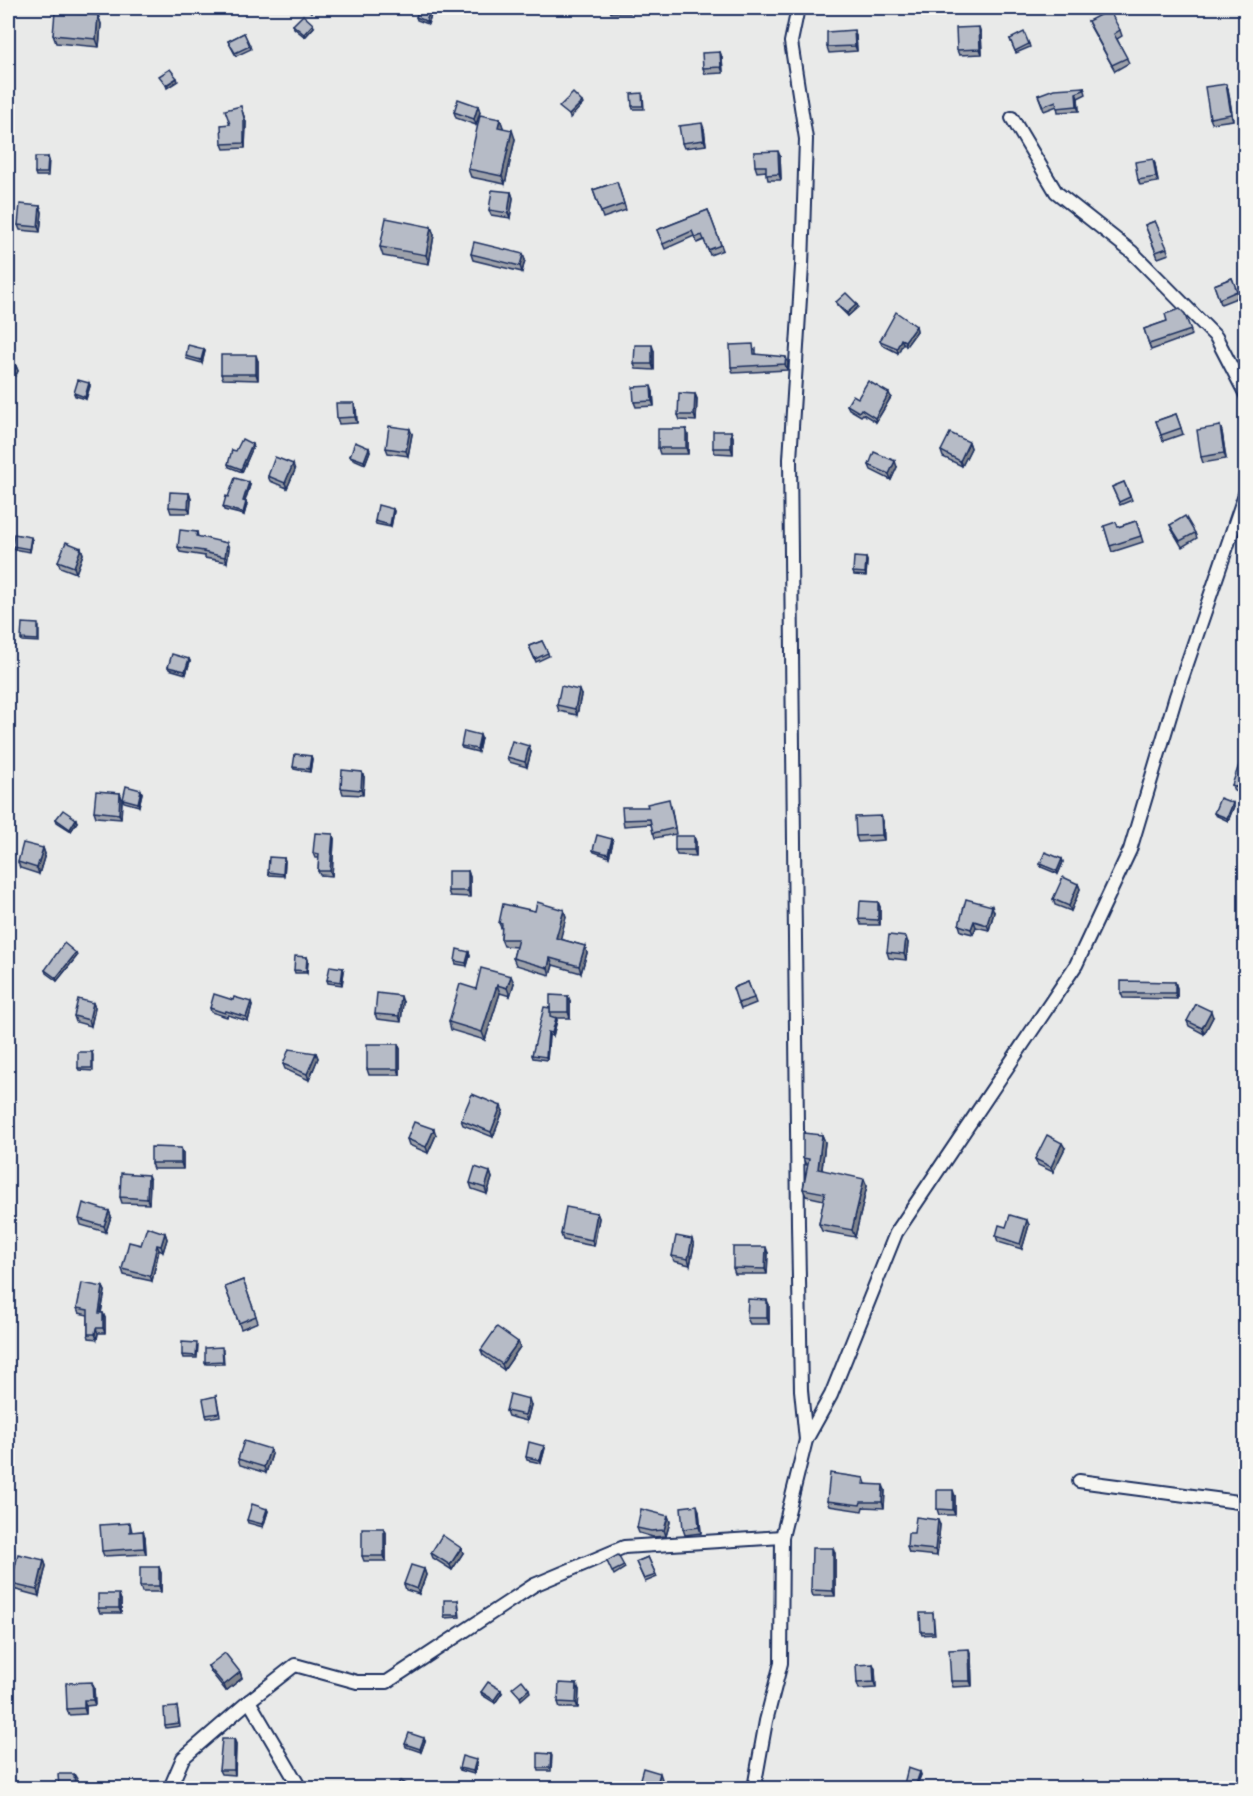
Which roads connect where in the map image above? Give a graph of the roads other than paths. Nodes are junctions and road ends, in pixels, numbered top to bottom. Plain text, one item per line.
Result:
1 (798, 8) edge
2 (1012, 118) dead end
3 (1245, 395) edge
4 (1245, 491) edge
5 (806, 1440) junction
6 (1078, 1480) dead end
7 (1245, 1503) edge
8 (782, 1537) junction
9 (249, 1701) junction
10 (170, 1788) edge
11 (300, 1788) edge
12 (754, 1788) edge

1 - 5 street
2 - 3 street
4 - 5 street
5 - 8 street
6 - 7 street
8 - 9 street
8 - 12 street
9 - 10 street
9 - 11 street

